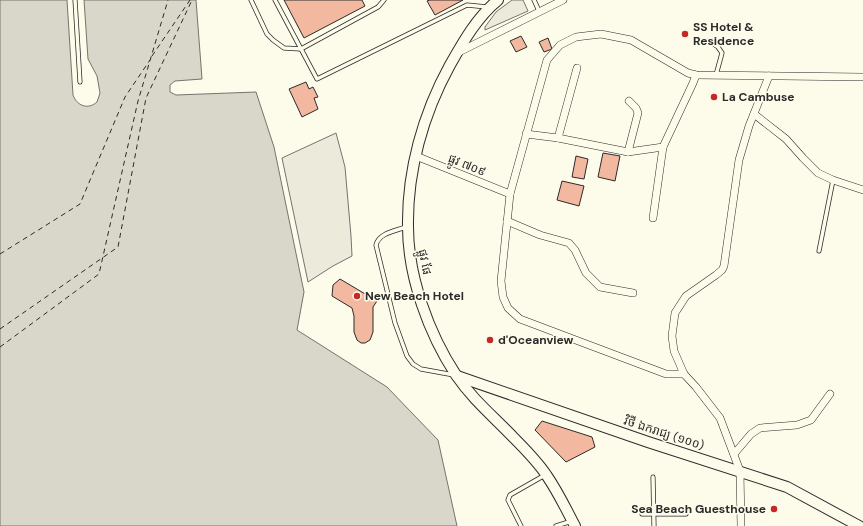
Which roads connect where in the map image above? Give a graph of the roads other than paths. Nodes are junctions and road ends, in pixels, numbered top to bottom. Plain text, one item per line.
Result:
1 (75, 0) edge
2 (251, 0) edge
3 (275, 0) edge
4 (384, 0) edge
5 (498, 0) edge
6 (534, 0) edge
7 (563, 0) edge
8 (489, 8) junction
9 (540, 12) junction
10 (709, 41) dead end
11 (301, 49) junction
12 (456, 53) junction
13 (577, 68) dead end
14 (696, 75) junction
15 (716, 75) junction
16 (769, 76) junction
17 (863, 77) edge
18 (80, 82) dead end
19 (629, 101) dead end
20 (754, 114) junction
21 (526, 134) junction
22 (558, 138) junction
23 (663, 147) junction
24 (628, 152) junction
25 (416, 156) junction
26 (833, 180) junction
27 (863, 190) edge
28 (510, 194) junction
29 (653, 218) dead end
30 (507, 221) junction
31 (408, 227) junction
32 (819, 252) dead end
33 (633, 293) dead end
34 (684, 374) junction
35 (457, 376) junction
36 (488, 388) junction
37 (830, 394) dead end
38 (476, 402) junction
39 (734, 454) junction
40 (740, 471) junction
41 (546, 474) junction
42 (653, 477) dead end
43 (642, 514) dead end
44 (654, 514) junction
45 (686, 514) dead end
46 (574, 523) edge
47 (521, 526) edge
48 (556, 526) edge
49 (654, 526) edge
50 (740, 526) edge
51 (859, 526) edge

1 - 18 lane
2 - 11 lane
3 - 11 lane
4 - 11 lane
5 - 8 street, ផ្លូវ ផែ
6 - 9 lane
7 - 9 street
8 - 11 lane
8 - 12 street, ផ្លូវ ផែ
9 - 12 street
10 - 15 lane
12 - 25 street, ផ្លូវ ផែ
13 - 22 street
14 - 15 street
14 - 21 street
14 - 23 street
15 - 16 street
16 - 17 street
16 - 20 street
19 - 24 street
20 - 26 street
20 - 34 street
21 - 22 street
21 - 28 street
22 - 24 street
23 - 24 street
23 - 29 street
25 - 28 street, ផ្លូវ ៧០៩
25 - 31 street, ផ្លូវ ផែ
26 - 27 street
26 - 32 lane
28 - 30 street
30 - 33 street
30 - 34 street
31 - 35 street, ផ្លូវ ផែ
31 - 35 lane
34 - 39 street
35 - 36 street, វិថី ឯករាជ្យ (១០០)
35 - 38 street, ផ្លូវ ផែ
36 - 38 street
36 - 40 street, វិថី ឯករាជ្យ (១០០)
37 - 39 street
38 - 41 street, ផ្លូវ ផែ
39 - 40 street
40 - 50 street
40 - 51 street, វិថី ឯករាជ្យ (១០០)
41 - 46 street, ផ្លូវ ផែ
41 - 47 lane
42 - 44 lane
43 - 44 lane
44 - 45 lane
44 - 49 lane
46 - 48 lane

